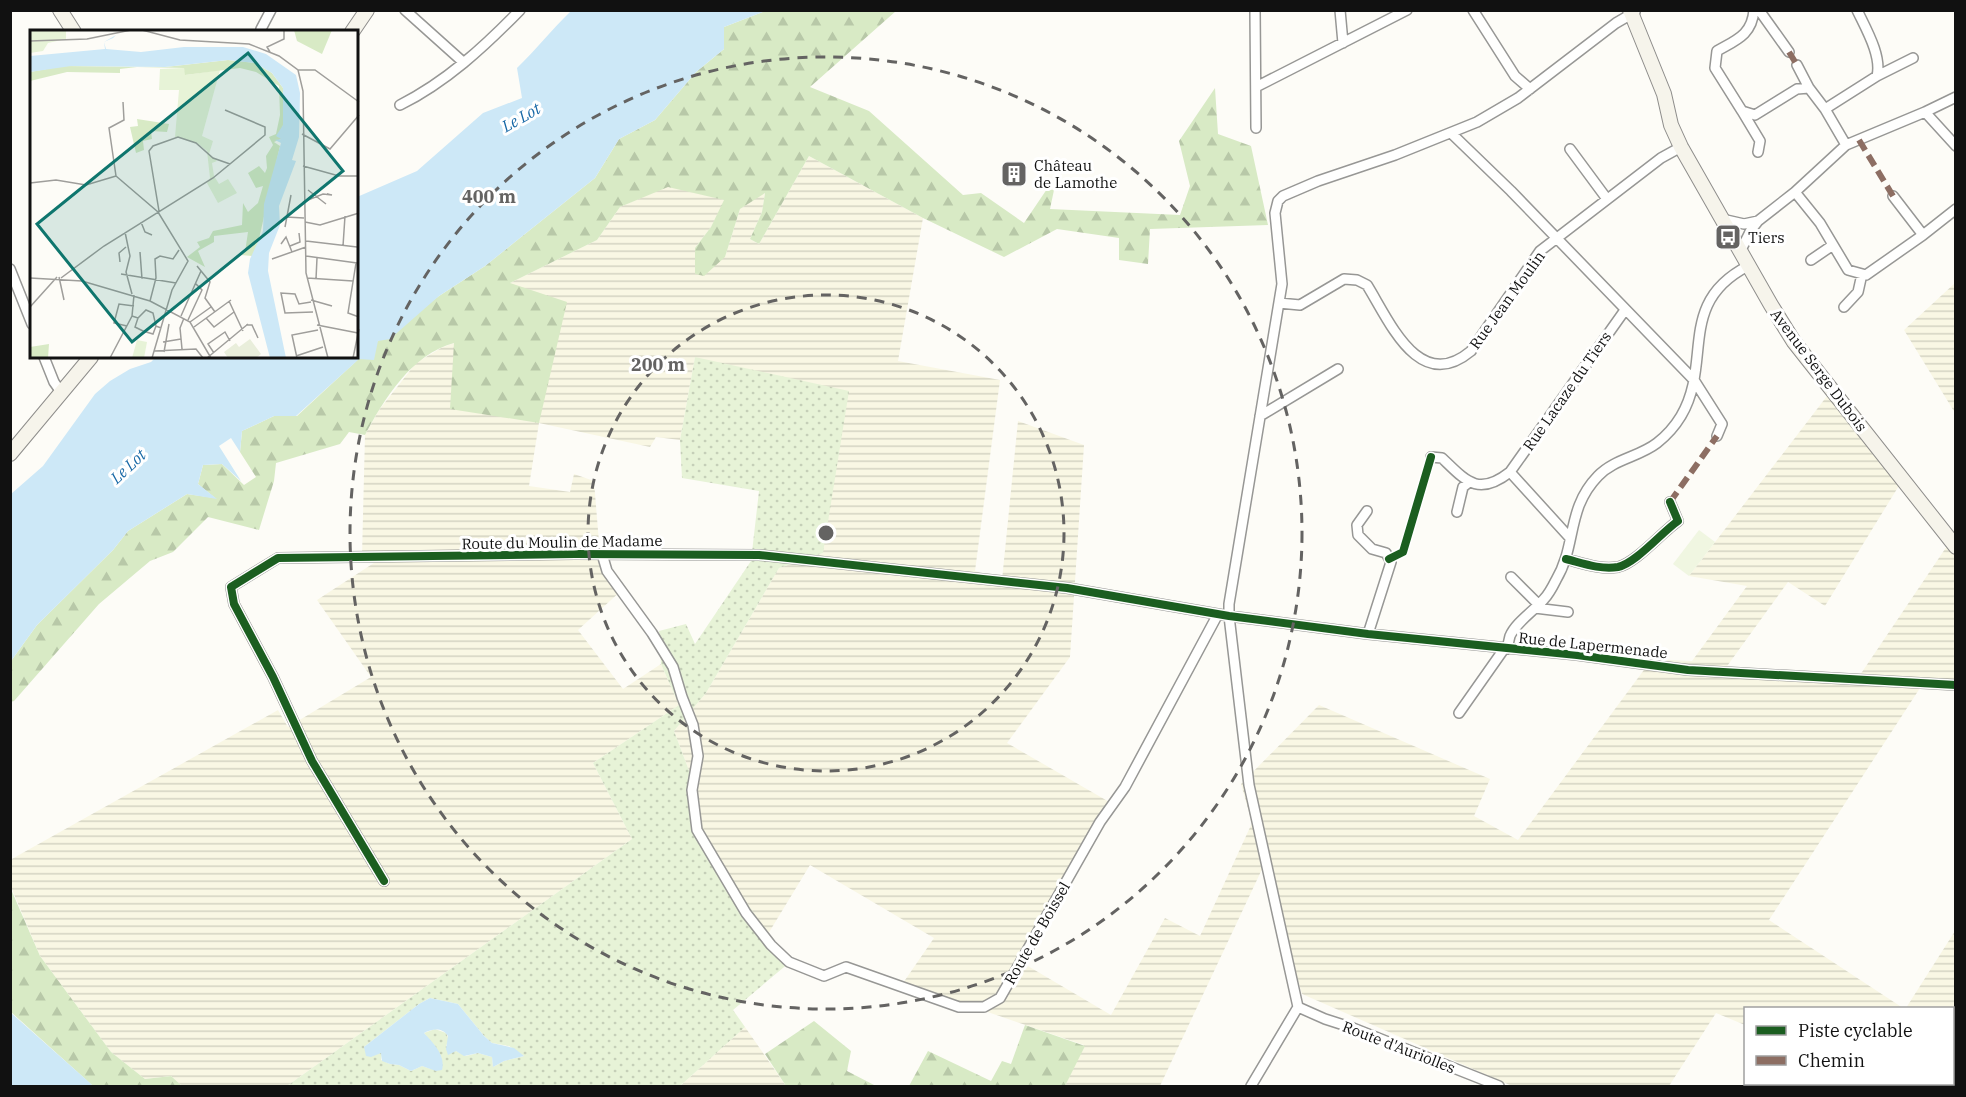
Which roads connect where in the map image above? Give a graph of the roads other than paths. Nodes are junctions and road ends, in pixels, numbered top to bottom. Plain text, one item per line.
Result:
1 (60, 10) edge
2 (271, 10) edge
3 (367, 10) edge
4 (405, 10) edge
5 (520, 10) edge
6 (1255, 10) edge
7 (1340, 10) edge
8 (1407, 10) edge
9 (1473, 10) edge
10 (1757, 10) edge
11 (1858, 11) edge
12 (1633, 12) edge
13 (73, 30) edge
14 (262, 30) edge
15 (353, 30) edge
16 (1343, 43) junction
17 (1789, 52) dead end
18 (1913, 58) dead end
19 (463, 62) junction
20 (1797, 65) dead end
21 (1877, 76) junction
22 (1256, 87) junction
23 (1809, 88) junction
24 (1530, 89) junction
25 (1956, 97) edge
26 (400, 105) dead end
27 (1825, 109) junction
28 (1742, 111) junction
29 (1925, 112) junction
30 (1256, 128) dead end
31 (1451, 133) junction
32 (1846, 145) junction
33 (1956, 146) edge
34 (1681, 147) junction
35 (1570, 149) dead end
36 (1758, 152) dead end
37 (1796, 192) junction
38 (1893, 196) dead end
39 (1607, 200) junction
40 (1956, 209) edge
41 (1722, 219) junction
42 (1758, 221) junction
43 (1923, 235) junction
44 (1556, 237) junction
45 (1833, 245) junction
46 (1740, 252) junction
47 (1811, 260) dead end
48 (1748, 266) junction
49 (10, 269) edge
50 (1862, 274) junction
51 (1279, 303) junction
52 (1844, 307) dead end
53 (1625, 310) junction
54 (30, 319) edge
55 (44, 358) edge
56 (90, 358) edge
57 (1338, 369) dead end
58 (1694, 380) junction
59 (61, 392) junction
60 (1260, 416) junction
61 (1717, 436) dead end
62 (10, 454) edge
63 (1431, 457) dead end
64 (1510, 472) junction
65 (1468, 483) junction
66 (1670, 502) dead end
67 (1367, 511) dead end
68 (1457, 512) dead end
69 (1570, 538) junction
70 (1956, 547) edge
71 (602, 554) junction
72 (1566, 559) junction
73 (1511, 577) dead end
74 (1537, 607) junction
75 (1568, 612) dead end
76 (1218, 614) junction
77 (1229, 616) junction
78 (1368, 634) junction
79 (1506, 649) junction
80 (1956, 685) edge
81 (1459, 714) dead end
82 (384, 881) dead end
83 (1298, 1007) junction
84 (1251, 1086) edge
85 (1499, 1086) edge

1 - 13 street
2 - 14 street
3 - 15 street
4 - 19 street
5 - 19 street
6 - 22 street
7 - 16 street
8 - 16 street
9 - 24 street
10 - 17 street
10 - 28 street
11 - 21 street
12 - 24 street
12 - 34 street, Avenue Serge Dubois
16 - 22 street
18 - 21 street
19 - 26 street
20 - 23 street
21 - 27 street
22 - 30 street
23 - 27 street
23 - 28 street
24 - 31 street
25 - 29 street
27 - 32 street
28 - 36 street
29 - 32 street
29 - 33 street
31 - 44 street
31 - 51 street
32 - 37 street
34 - 39 street, Rue Jean Moulin
34 - 41 street, Avenue Serge Dubois
35 - 39 street
37 - 42 street
37 - 45 street
38 - 43 street
39 - 44 street, Rue Jean Moulin
40 - 43 street
41 - 42 street
41 - 46 street, Avenue Serge Dubois
42 - 46 street
43 - 50 street
44 - 51 street, Rue Jean Moulin
44 - 53 street
45 - 47 street
45 - 50 street
46 - 48 street, Avenue Serge Dubois
48 - 58 street
48 - 70 street, Avenue Serge Dubois
49 - 54 street
50 - 52 street
51 - 60 street
53 - 58 street
53 - 64 street, Rue Lacaze du Tiers
55 - 59 street
56 - 59 street
57 - 60 street
58 - 61 street
58 - 69 street
59 - 62 street
60 - 77 street
63 - 65 street
64 - 65 street
64 - 69 street
65 - 68 street
66 - 72 street
67 - 78 street
69 - 72 street
71 - 76 street, Route du Moulin de Madame
71 - 76 street, Route de Boissel
71 - 82 street, Route du Moulin de Madame
72 - 74 street
73 - 74 street
74 - 75 street
74 - 79 street
76 - 77 street, Route du Moulin de Madame
77 - 78 street, Rue de Lapermenade
77 - 83 street
78 - 79 street, Rue de Lapermenade
79 - 80 street, Rue de Lapermenade
79 - 81 street, Rue de Lapermenade
83 - 84 street
83 - 85 street, Route d'Auriolles

